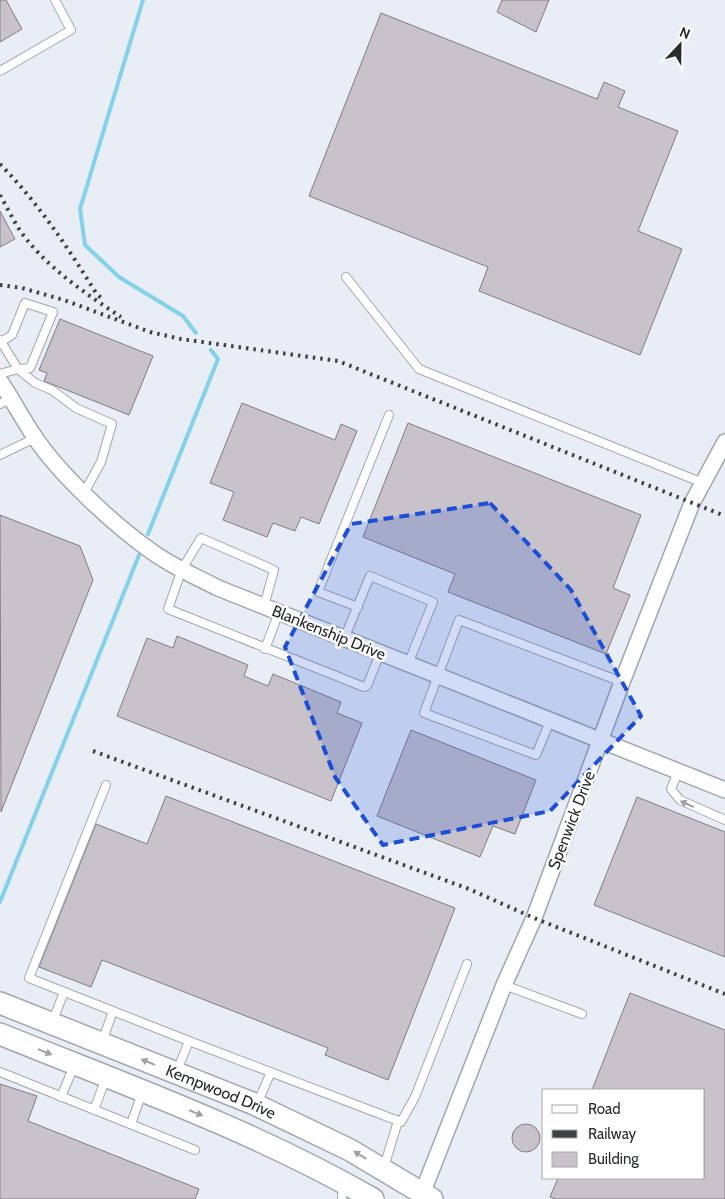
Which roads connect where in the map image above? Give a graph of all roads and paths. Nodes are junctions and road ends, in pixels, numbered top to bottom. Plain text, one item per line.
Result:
1 (55, 0) edge
2 (0, 71) edge
3 (346, 277) dead end
4 (1, 341) edge
5 (18, 369) junction
6 (0, 374) edge
7 (0, 381) edge
8 (6, 401) edge
9 (389, 415) dead end
10 (35, 438) junction
11 (725, 442) edge
12 (0, 456) edge
13 (703, 483) junction
14 (84, 493) junction
15 (182, 569) junction
16 (264, 606) junction
17 (358, 607) junction
18 (279, 612) junction
19 (344, 639) junction
20 (265, 649) junction
21 (380, 653) junction
22 (408, 664) junction
23 (437, 676) junction
24 (622, 682) junction
25 (550, 721) junction
26 (600, 742) junction
27 (678, 772) junction
28 (106, 785) dead end
29 (725, 790) edge
30 (725, 820) edge
31 (467, 964) dead end
32 (504, 985) junction
33 (64, 992) junction
34 (0, 1003) edge
35 (112, 1011) junction
36 (582, 1014) dead end
37 (52, 1024) junction
38 (0, 1034) edge
39 (189, 1041) junction
40 (101, 1043) junction
41 (74, 1064) junction
42 (0, 1072) edge
43 (271, 1072) junction
44 (176, 1073) junction
45 (106, 1077) junction
46 (143, 1091) junction
47 (61, 1097) junction
48 (166, 1100) junction
49 (257, 1105) junction
50 (94, 1110) junction
51 (398, 1121) junction
52 (131, 1124) junction
53 (195, 1150) dead end
54 (383, 1169) junction
55 (343, 1190) edge
56 (425, 1197) edge
57 (373, 1199) edge

1 - 2 lane
3 - 13 lane
4 - 5 lane
4 - 5 lane
5 - 6 lane
5 - 14 lane
7 - 8 street, Blankenship Drive
8 - 10 street, Blankenship Drive
9 - 17 lane
10 - 12 lane
10 - 14 street, Blankenship Drive
11 - 13 street, Spenwick Drive
13 - 24 street, Spenwick Drive
14 - 15 street, Blankenship Drive
15 - 16 street, Blankenship Drive
15 - 16 lane
15 - 20 lane
16 - 18 street, Blankenship Drive
17 - 19 lane
17 - 22 lane
18 - 19 street, Blankenship Drive
18 - 20 lane
19 - 21 street, Blankenship Drive
20 - 21 lane
21 - 22 street, Blankenship Drive
22 - 23 street, Blankenship Drive
23 - 24 lane
23 - 25 street, Blankenship Drive
23 - 25 lane
24 - 26 street, Spenwick Drive
25 - 26 street, Blankenship Drive
26 - 27 street, Blankenship Drive
26 - 32 street, Spenwick Drive
27 - 29 street, Blankenship Drive
30 -> 27 lane
28 - 33 lane
31 - 51 lane
32 - 36 lane
32 - 56 street, Spenwick Drive
33 - 35 lane
33 - 37 lane
34 - 37 main road, Kempwood Drive
35 - 39 lane
35 - 40 lane
37 - 40 main road, Kempwood Drive
38 -> 41 main road, Kempwood Drive
39 - 43 lane
39 - 44 lane
44 -> 40 main road, Kempwood Drive
41 - 45 main road, Kempwood Drive
41 - 47 lane
42 - 47 lane
43 - 49 lane
43 - 51 lane
44 - 48 main road
44 - 49 main road, Kempwood Drive
45 - 46 main road, Kempwood Drive
45 - 50 lane
46 - 48 main road, Kempwood Drive
46 - 52 lane
47 - 50 lane
48 -> 55 main road, Kempwood Drive
54 -> 49 main road, Kempwood Drive
50 - 52 lane
51 - 54 lane
52 - 53 lane
54 - 56 main road, Kempwood Drive
55 - 57 main road, Kempwood Drive

